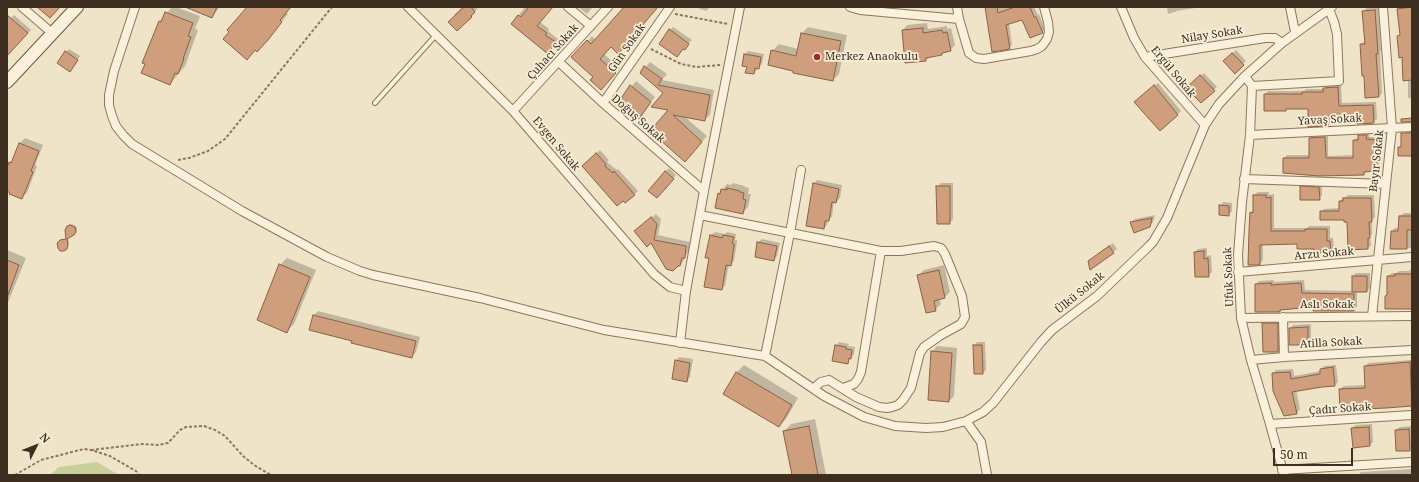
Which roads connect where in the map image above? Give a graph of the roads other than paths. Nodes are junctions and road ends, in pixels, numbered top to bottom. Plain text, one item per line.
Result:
1 (22, 7) edge
2 (76, 7) edge
3 (135, 7) edge
4 (408, 7) edge
5 (568, 7) edge
6 (608, 7) edge
7 (740, 7) edge
8 (850, 7) edge
9 (957, 7) edge
10 (1044, 7) edge
11 (1120, 7) edge
12 (1290, 7) edge
13 (1383, 7) edge
14 (860, 8) edge
15 (1330, 8) edge
16 (668, 10) edge
17 (959, 19) junction
18 (591, 26) junction
19 (1295, 32) junction
20 (52, 33) junction
21 (436, 34) junction
22 (1282, 43) junction
23 (1145, 57) junction
24 (559, 62) junction
25 (1245, 76) junction
26 (7, 82) edge
27 (1252, 86) junction
28 (603, 103) junction
29 (375, 104) dead end
30 (513, 111) junction
31 (1205, 125) junction
32 (1412, 127) edge
33 (1392, 128) junction
34 (1250, 135) junction
35 (801, 170) dead end
36 (1244, 179) junction
37 (1386, 184) junction
38 (704, 191) junction
39 (700, 215) junction
40 (790, 233) junction
41 (881, 251) junction
42 (1412, 257) edge
43 (1378, 260) junction
44 (1238, 272) junction
45 (686, 291) junction
46 (1372, 316) junction
47 (1412, 316) edge
48 (1283, 317) junction
49 (1242, 318) junction
50 (680, 343) junction
51 (1412, 350) edge
52 (765, 356) junction
53 (1284, 357) junction
54 (1251, 360) junction
55 (814, 388) junction
56 (843, 388) junction
57 (1412, 415) edge
58 (966, 421) junction
59 (1270, 424) junction
60 (1412, 462) edge
61 (1283, 473) edge
62 (988, 475) edge

1 - 20 street
2 - 20 main road
3 - 50 street
4 - 21 street, Evgen Sokak
5 - 18 street
6 - 18 street, Çuhacı Sokak
7 - 38 street
8 - 14 street
9 - 17 street
10 - 17 street
11 - 23 street, Ergül Sokak
12 - 19 street
13 - 33 street, Bayır Sokak
14 - 17 street
15 - 19 street, Ülkü Sokak
15 - 27 street
16 - 28 street, Gün Sokak
18 - 24 street, Çuhacı Sokak
19 - 22 street, Ülkü Sokak
20 - 26 main road
21 - 29 lane
21 - 30 street, Evgen Sokak
22 - 23 street, Nilay Sokak
22 - 25 street, Ülkü Sokak
23 - 31 street, Ergül Sokak
24 - 28 street, Doğuş Sokak
24 - 30 street, Çuhacı Sokak
25 - 27 street
25 - 31 street, Ülkü Sokak
27 - 34 street, Ufuk Sokak
28 - 38 street, Doğuş Sokak
30 - 45 street, Evgen Sokak
31 - 58 street, Ülkü Sokak
32 - 33 street, Yavaş Sokak
33 - 34 street, Yavaş Sokak
33 - 37 street, Bayır Sokak
34 - 36 street, Ufuk Sokak
35 - 40 street
36 - 37 street
36 - 44 street, Ufuk Sokak
37 - 43 street, Bayır Sokak
38 - 39 street
39 - 40 street
39 - 45 street
40 - 41 street
40 - 52 street
41 - 56 street
41 - 56 street
42 - 43 street, Arzu Sokak
43 - 44 street, Arzu Sokak
43 - 46 street, Bayır Sokak
44 - 49 street, Ufuk Sokak
45 - 50 street
46 - 47 street, Aslı Sokak
46 - 48 street, Aslı Sokak
48 - 49 street, Aslı Sokak
48 - 53 street
49 - 54 street, Ufuk Sokak
50 - 52 street
51 - 53 street, Atilla Sokak
52 - 55 street, Ülkü Sokak
53 - 54 street, Atilla Sokak
54 - 59 street, Ufuk Sokak
55 - 56 street
55 - 58 street, Ülkü Sokak
57 - 59 street, Çadır Sokak
58 - 62 street
59 - 61 street, Ufuk Sokak
60 - 61 street

